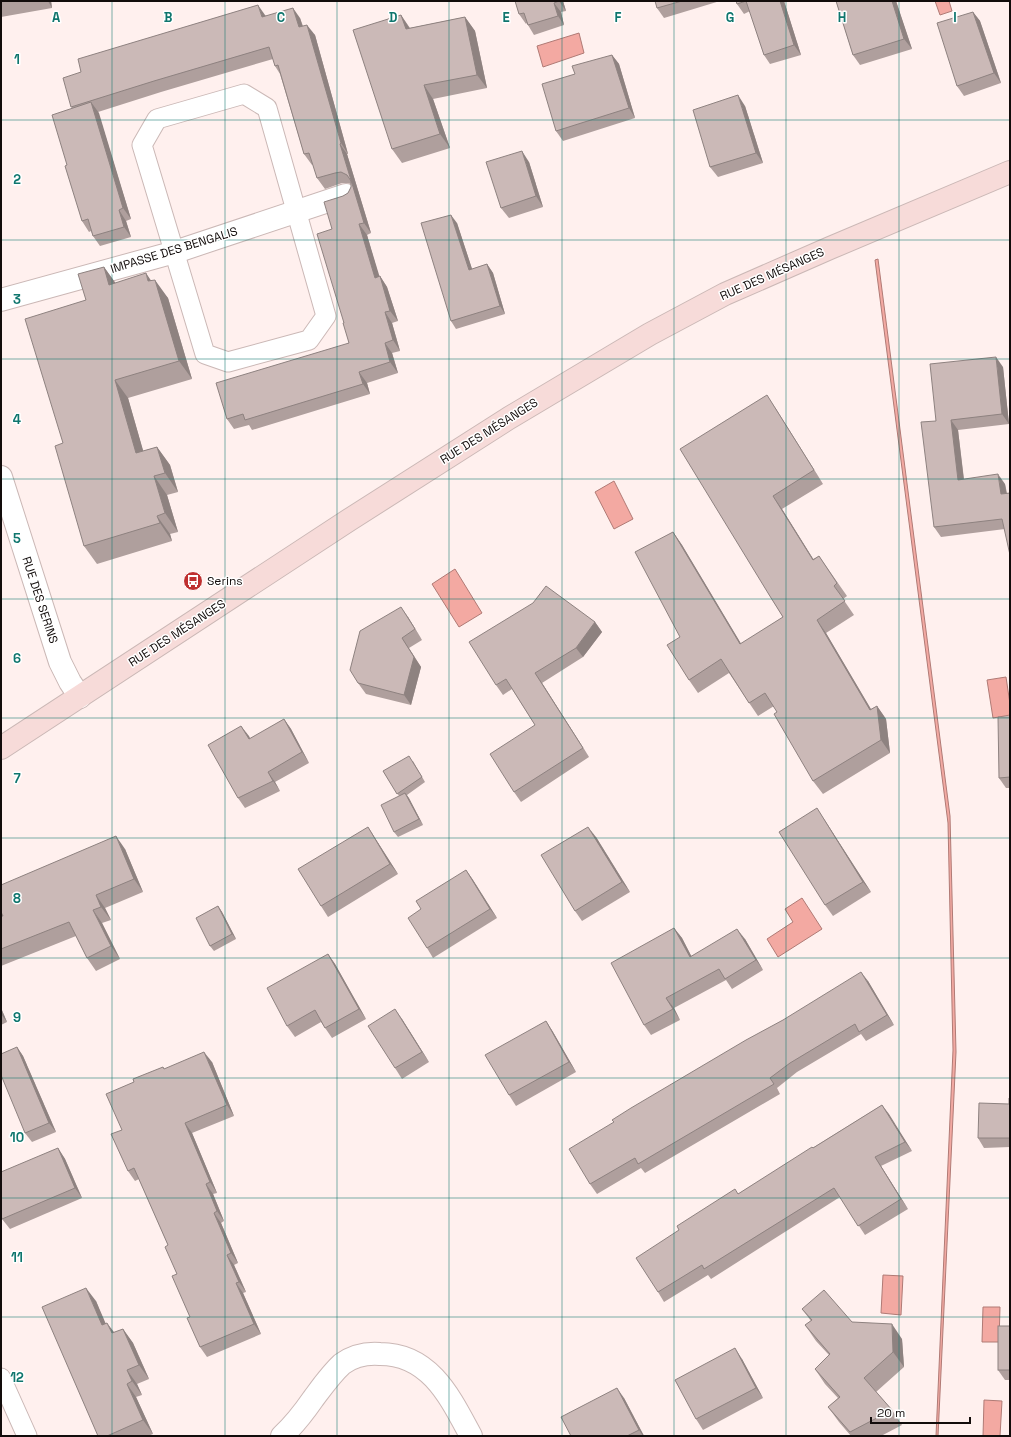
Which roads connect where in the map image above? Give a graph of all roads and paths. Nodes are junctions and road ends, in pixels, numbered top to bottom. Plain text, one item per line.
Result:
1 (1010, 172) edge
2 (346, 195) edge
3 (296, 212) junction
4 (175, 252) junction
5 (1, 300) edge
6 (1, 477) edge
7 (80, 697) junction
8 (1, 748) edge
9 (1, 1378) edge
10 (27, 1436) edge
11 (282, 1436) edge
12 (471, 1436) edge

1 - 7 main road, RUE DES MÉSANGES
2 - 3 street, IMPASSE DES BENGALIS
3 - 4 street, IMPASSE DES BENGALIS
3 - 4 lane
3 - 4 lane
4 - 5 street, IMPASSE DES BENGALIS
6 - 7 street, RUE DES SERINS
7 - 8 main road, RUE DES MÉSANGES
9 - 10 lane
11 - 12 street

